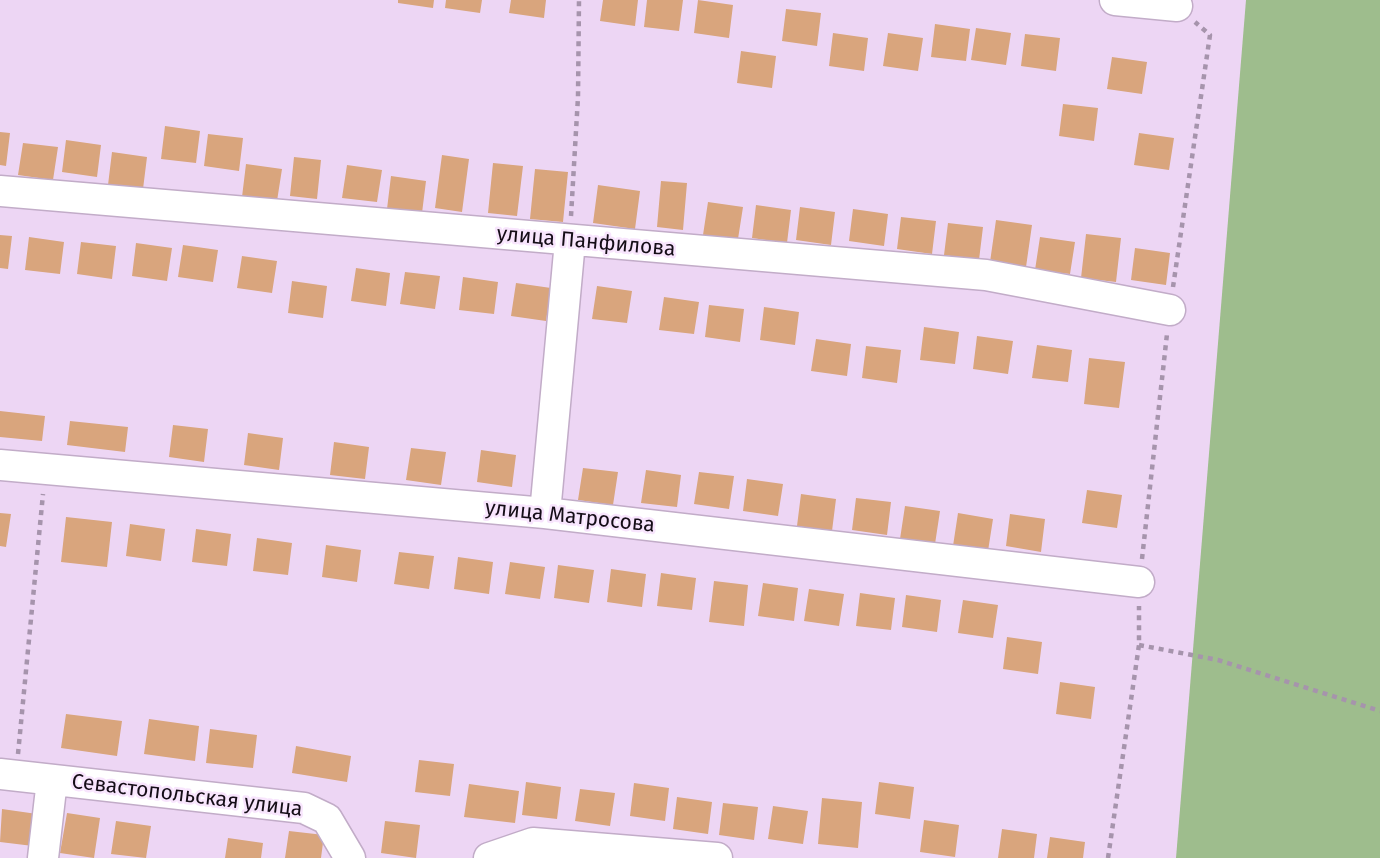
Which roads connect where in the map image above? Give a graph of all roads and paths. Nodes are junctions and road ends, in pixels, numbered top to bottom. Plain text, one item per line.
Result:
1 (579, 0) edge
2 (1115, 0) edge
3 (1177, 6) dead end
4 (0, 191) edge
5 (570, 241) junction
6 (1170, 310) dead end
7 (0, 465) edge
8 (45, 469) junction
9 (545, 513) junction
10 (1139, 582) joint
11 (1139, 645) junction
12 (1380, 711) edge
13 (8, 775) edge
14 (52, 780) junction
15 (43, 858) edge
16 (350, 858) edge
17 (489, 858) edge
18 (717, 858) edge
19 (1108, 858) edge

1 - 5 path
2 - 3 street
4 - 5 street, улица Панфилова
5 - 6 street, улица Панфилова
5 - 9 street
7 - 8 street, улица Матросова
8 - 9 street, улица Матросова
8 - 13 path
9 - 10 street, улица Матросова
10 - 11 path
11 - 12 path
11 - 19 path
13 - 14 street, Севастопольская улица
14 - 15 street
14 - 16 street, Севастопольская улица
17 - 18 street

